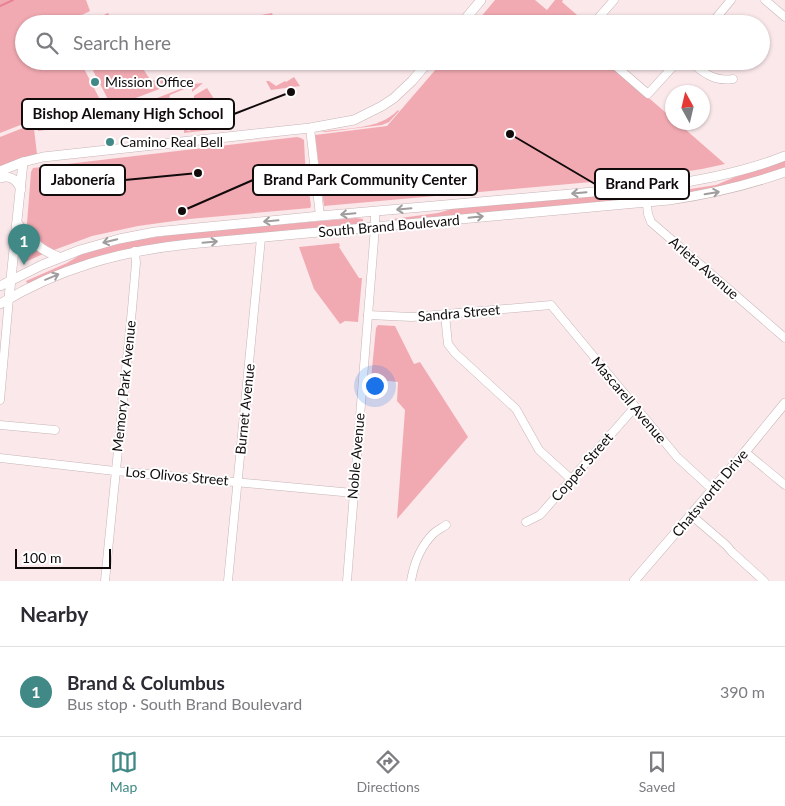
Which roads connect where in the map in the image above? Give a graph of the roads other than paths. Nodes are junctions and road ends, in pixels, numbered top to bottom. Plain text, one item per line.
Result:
1 (481, 0) edge
2 (614, 0) edge
3 (731, 0) edge
4 (765, 0) edge
5 (468, 15) edge
6 (601, 15) edge
7 (718, 15) edge
8 (785, 17) edge
9 (421, 70) edge
10 (620, 70) edge
11 (670, 70) edge
12 (701, 70) edge
13 (733, 79) dead end
14 (310, 128) junction
15 (785, 156) edge
16 (24, 162) junction
17 (0, 171) edge
18 (785, 172) edge
19 (0, 178) edge
20 (645, 187) junction
21 (21, 189) junction
22 (646, 202) junction
23 (375, 212) junction
24 (320, 216) junction
25 (17, 223) junction
26 (375, 227) junction
27 (261, 238) junction
28 (135, 251) junction
29 (59, 257) junction
30 (11, 281) junction
31 (0, 286) edge
32 (9, 298) junction
33 (0, 304) edge
34 (550, 305) joint
35 (368, 315) junction
36 (445, 315) junction
37 (785, 338) edge
38 (0, 400) edge
39 (785, 403) edge
40 (635, 407) junction
41 (0, 425) edge
42 (55, 430) dead end
43 (745, 452) junction
44 (0, 458) edge
45 (115, 470) junction
46 (572, 480) junction
47 (238, 482) junction
48 (785, 485) edge
49 (713, 490) junction
50 (353, 493) junction
51 (691, 515) junction
52 (526, 522) dead end
53 (446, 525) dead end
54 (105, 581) edge
55 (228, 581) edge
56 (347, 581) edge
57 (411, 581) edge
58 (634, 581) edge
59 (764, 581) edge

1 - 5 main road
2 - 6 street
3 - 7 street
4 - 8 street
9 - 14 main road
10 - 11 street
12 - 13 street
14 - 16 main road
14 - 24 street
15 - 20 main road, South Brand Boulevard
16 - 17 main road
16 - 21 main road
22 -> 18 main road, South Brand Boulevard
19 - 21 main road
20 - 22 street, Arleta Avenue
20 -> 23 main road, South Brand Boulevard
21 - 25 main road
26 -> 22 main road, South Brand Boulevard
22 - 37 street, Arleta Avenue
23 -> 24 main road, South Brand Boulevard
23 - 26 street, Noble Avenue
24 -> 29 main road, South Brand Boulevard
25 - 29 main road
25 - 30 main road
26 - 27 main road, South Brand Boulevard
26 - 35 street, Noble Avenue
28 -> 27 main road, South Brand Boulevard
27 - 47 street, Burnet Avenue
32 -> 28 main road, South Brand Boulevard
28 - 45 street, Memory Park Avenue
29 - 30 main road, South Brand Boulevard
30 - 31 main road, South Brand Boulevard
30 - 32 main road
32 - 33 main road, South Brand Boulevard
32 - 38 street
34 - 36 street, Sandra Street
34 - 40 street, Mascarell Avenue
35 - 36 street, Sandra Street
35 - 50 street, Noble Avenue
36 - 46 street
39 - 43 main road, Chatsworth Drive
40 - 46 street, Copper Street
40 - 49 street, Mascarell Avenue
41 - 42 street
43 - 48 street
43 - 49 main road, Chatsworth Drive
44 - 45 street, Los Olivos Street
45 - 47 street, Los Olivos Street
45 - 54 street, Memory Park Avenue
46 - 52 street, Copper Street
47 - 50 street, Los Olivos Street
47 - 55 street, Burnet Avenue
49 - 51 main road, Chatsworth Drive
50 - 56 street, Noble Avenue
51 - 58 main road, Chatsworth Drive
51 - 59 street
53 - 57 street

